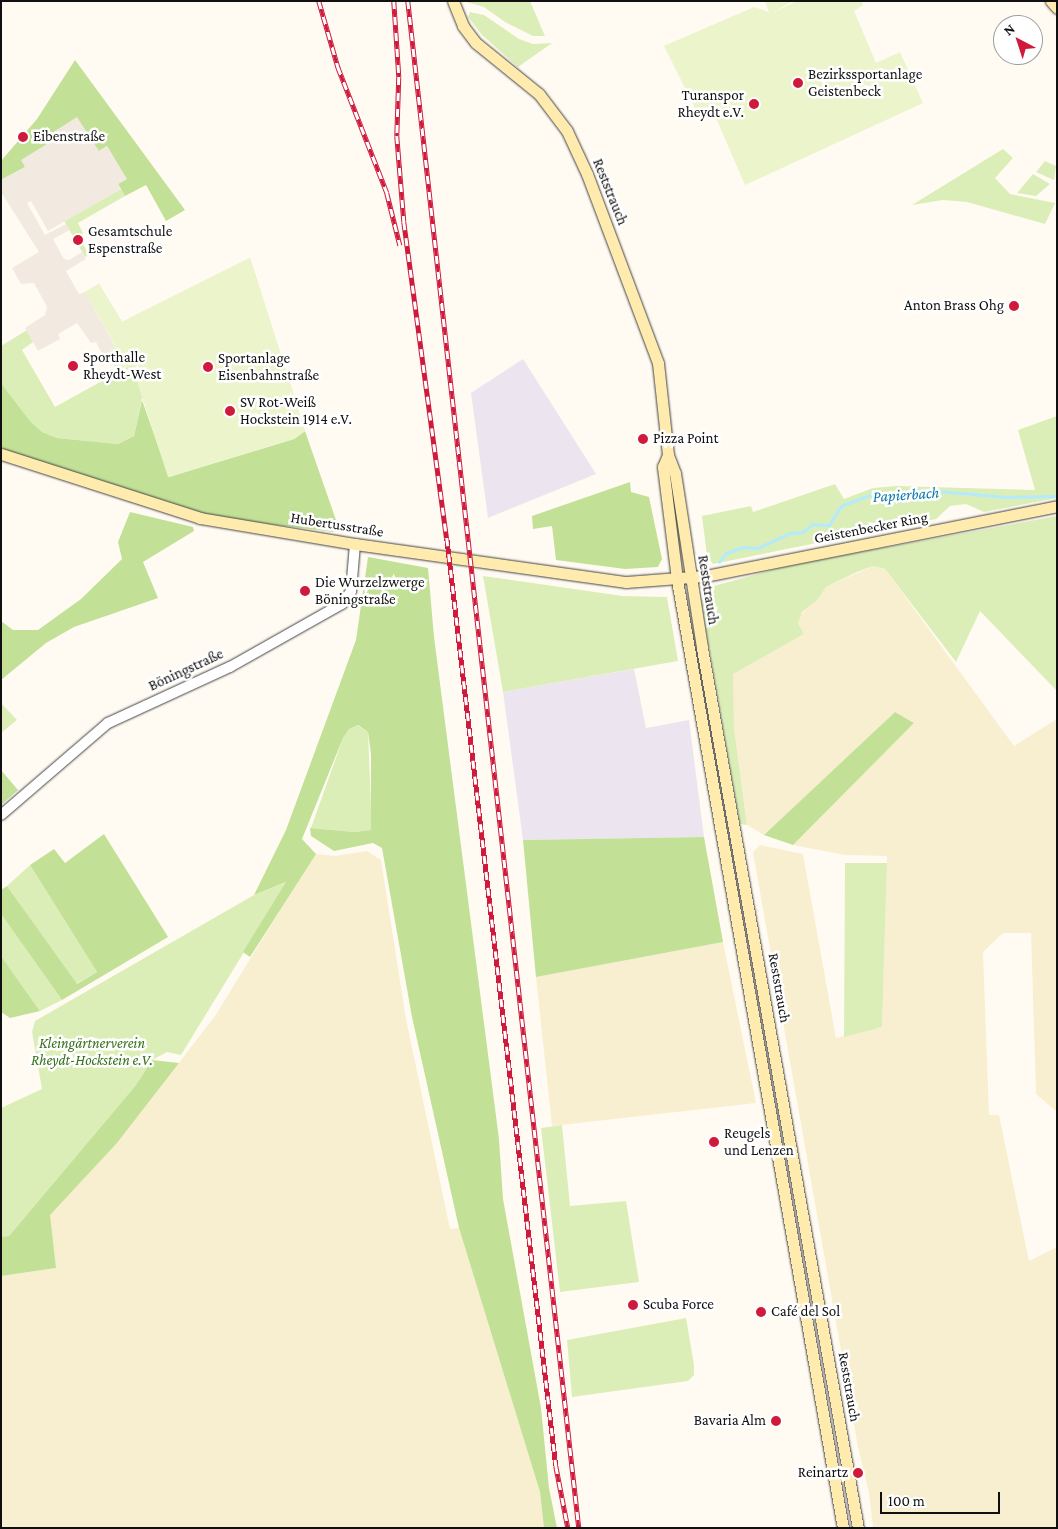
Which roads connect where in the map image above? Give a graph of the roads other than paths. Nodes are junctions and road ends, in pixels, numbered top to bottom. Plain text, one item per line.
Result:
1 (1051, 1) edge
2 (454, 6) edge
3 (1057, 8) edge
4 (1, 454) edge
5 (668, 455) junction
6 (1057, 506) edge
7 (355, 544) junction
8 (690, 578) junction
9 (678, 580) junction
10 (1, 815) edge
11 (843, 1528) edge
12 (858, 1528) edge

1 - 3 main road
2 - 5 main road, Reststrauch
4 - 7 main road, Hubertusstraße
5 - 8 main road, Reststrauch
5 - 9 main road, Reststrauch
6 - 8 main road, Geistenbecker Ring
7 - 9 main road, Hubertusstraße
7 - 10 street, Böningstraße
8 - 9 main road, Geistenbecker Ring
8 - 12 main road, Reststrauch
9 - 11 main road, Reststrauch

